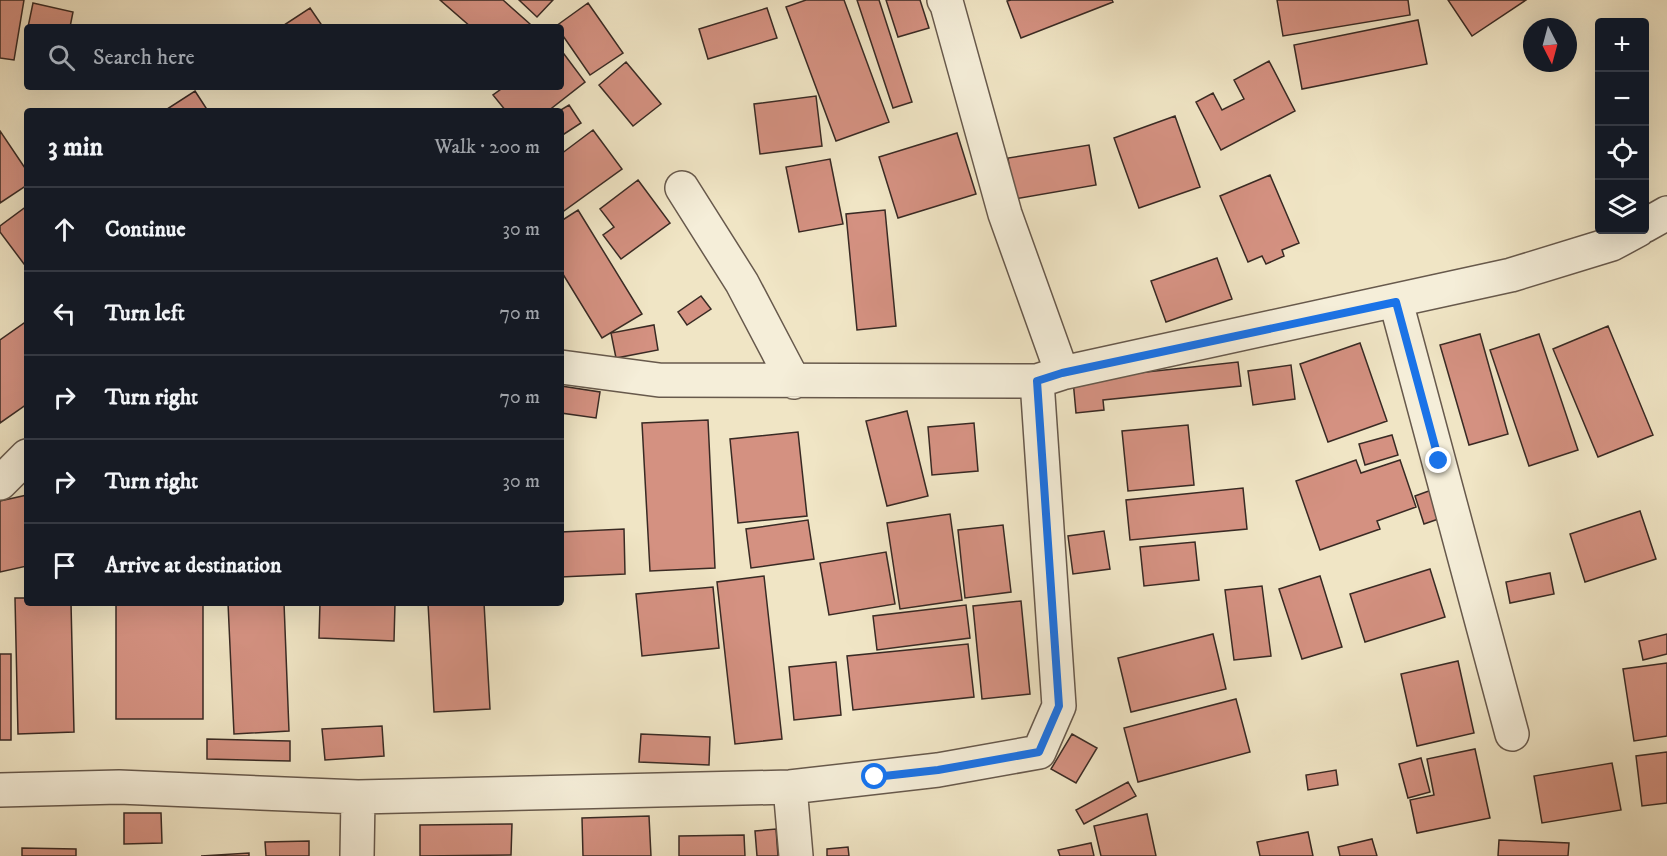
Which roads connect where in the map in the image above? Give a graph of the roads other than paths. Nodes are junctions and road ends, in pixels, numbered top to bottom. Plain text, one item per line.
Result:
1 (944, 0) edge
2 (682, 188) dead end
3 (1667, 213) edge
4 (1649, 223) edge
5 (1631, 234) edge
6 (1396, 302) junction
7 (564, 367) edge
8 (1050, 377) junction
9 (794, 382) junction
10 (24, 459) edge
11 (0, 483) edge
12 (1512, 734) dead end
13 (790, 787) junction
14 (0, 790) edge
15 (358, 797) junction
16 (357, 856) edge
17 (796, 856) edge

1 - 8 street
2 - 9 street
3 - 4 street
5 - 6 street
6 - 8 street
6 - 12 street
7 - 9 street
8 - 9 street
8 - 13 street
10 - 11 street
13 - 15 street
13 - 17 street
14 - 15 street
15 - 16 street

